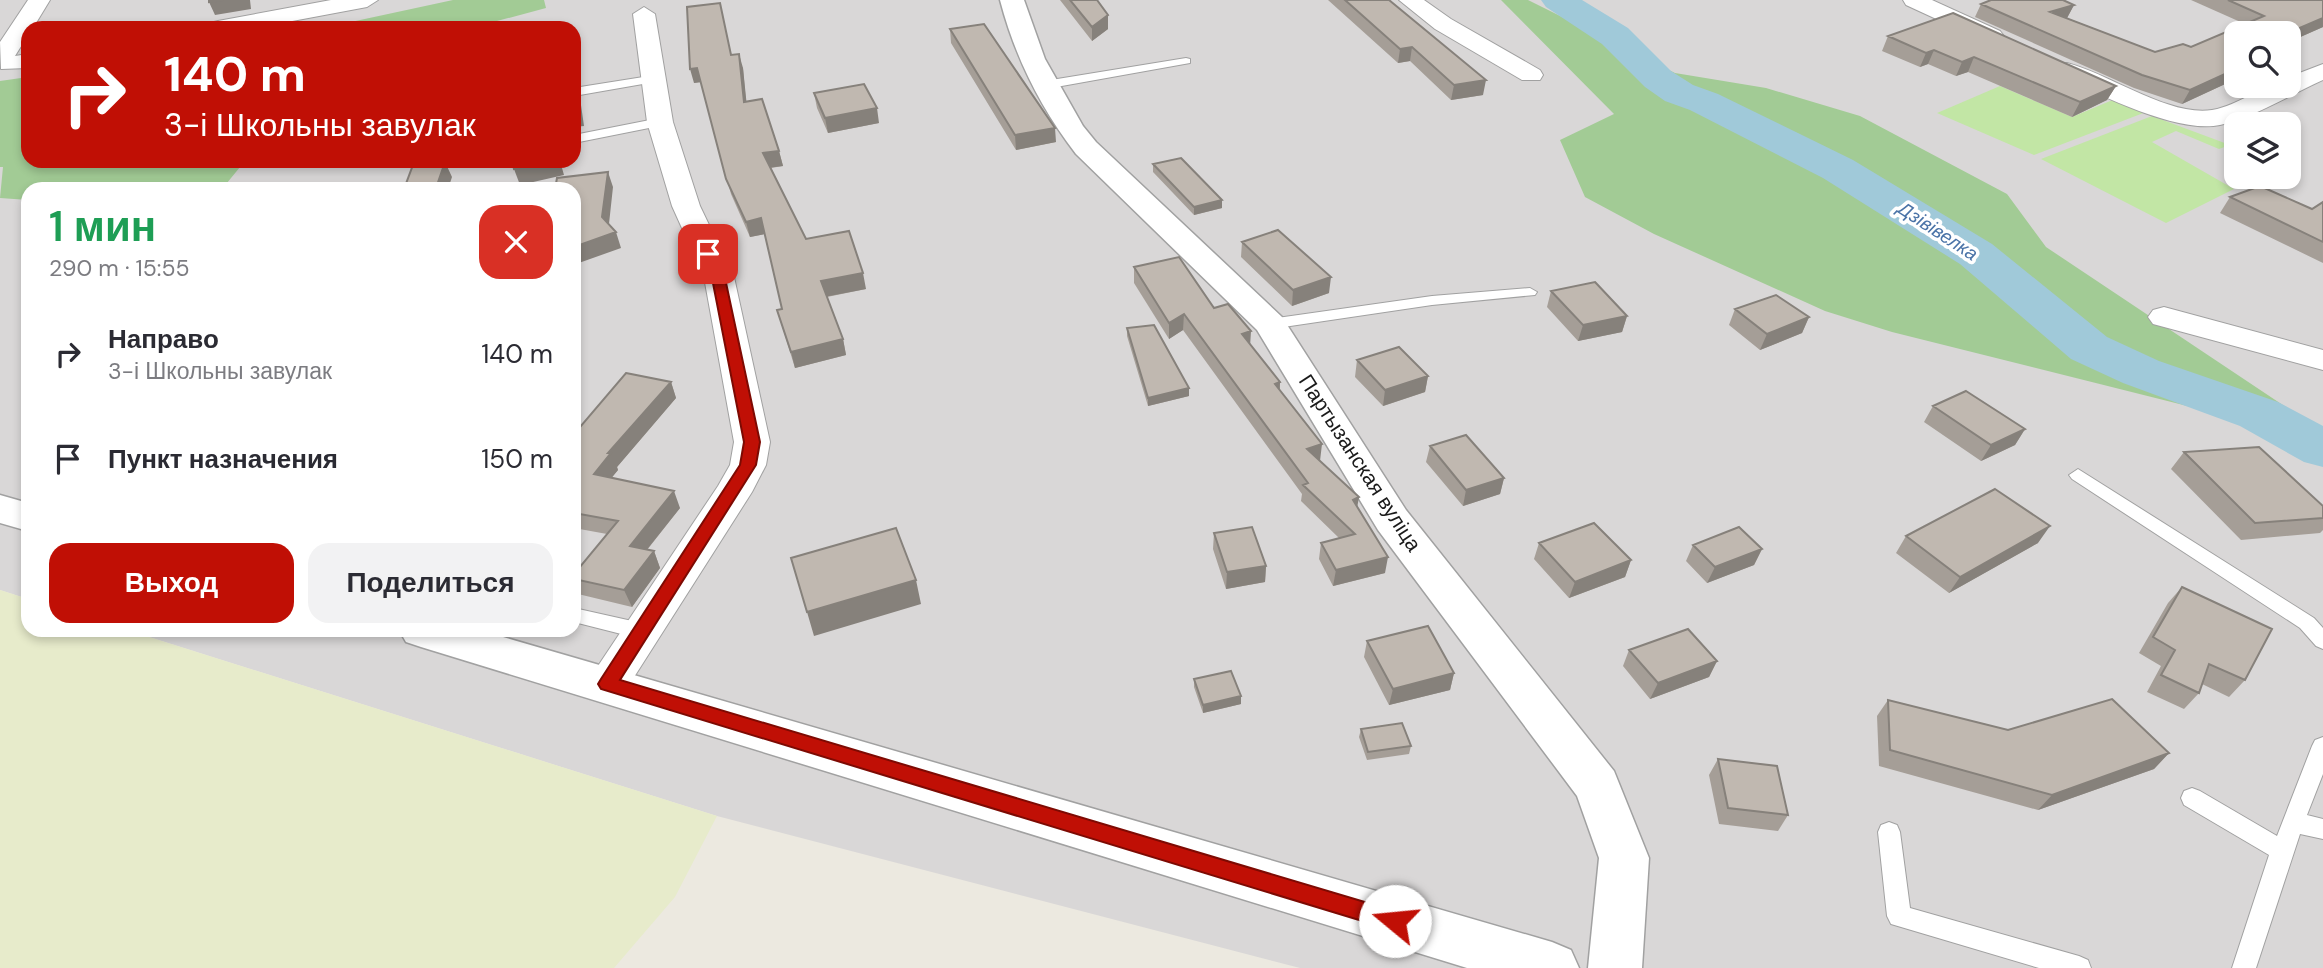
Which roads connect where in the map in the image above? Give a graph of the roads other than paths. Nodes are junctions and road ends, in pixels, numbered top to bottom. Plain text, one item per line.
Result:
1 (39, 0) edge
2 (367, 0) edge
3 (1012, 0) edge
4 (1410, 0) edge
5 (1914, 0) edge
6 (644, 14) dead end
7 (25, 21) edge
8 (255, 21) edge
9 (21, 28) edge
10 (2013, 46) edge
11 (1186, 61) dead end
12 (21, 62) edge
13 (2051, 63) edge
14 (2323, 71) edge
15 (1531, 75) dead end
16 (656, 79) junction
17 (1045, 85) junction
18 (581, 91) edge
19 (660, 122) junction
20 (581, 138) edge
21 (1530, 292) dead end
22 (2164, 317) dead end
23 (1269, 324) junction
24 (2323, 360) edge
25 (2078, 475) dead end
26 (0, 509) edge
27 (21, 515) edge
28 (581, 617) edge
29 (641, 631) junction
30 (445, 637) edge
31 (2323, 641) edge
32 (607, 684) junction
33 (2323, 746) edge
34 (2192, 798) dead end
35 (2294, 822) junction
36 (2323, 829) edge
37 (1889, 832) dead end
38 (2282, 851) junction
39 (1552, 968) edge
40 (1615, 968) edge
41 (2079, 968) edge
42 (2244, 968) edge

1 - 7 street
2 - 8 street
3 - 17 street, Партызанская вуліца
4 - 15 street
5 - 10 street
6 - 16 street
9 - 12 street
11 - 17 lane
13 - 14 street
16 - 18 lane
16 - 19 street
17 - 23 street, Партызанская вуліца
19 - 20 lane
19 - 29 street
21 - 23 lane
22 - 24 street
23 - 40 street, Партызанская вуліца
25 - 31 lane
26 - 27 street
28 - 29 lane
29 - 32 street
30 - 32 street
32 - 39 street
33 - 35 lane
34 - 38 lane
35 - 36 lane
35 - 38 lane
37 - 41 lane
38 - 42 lane

